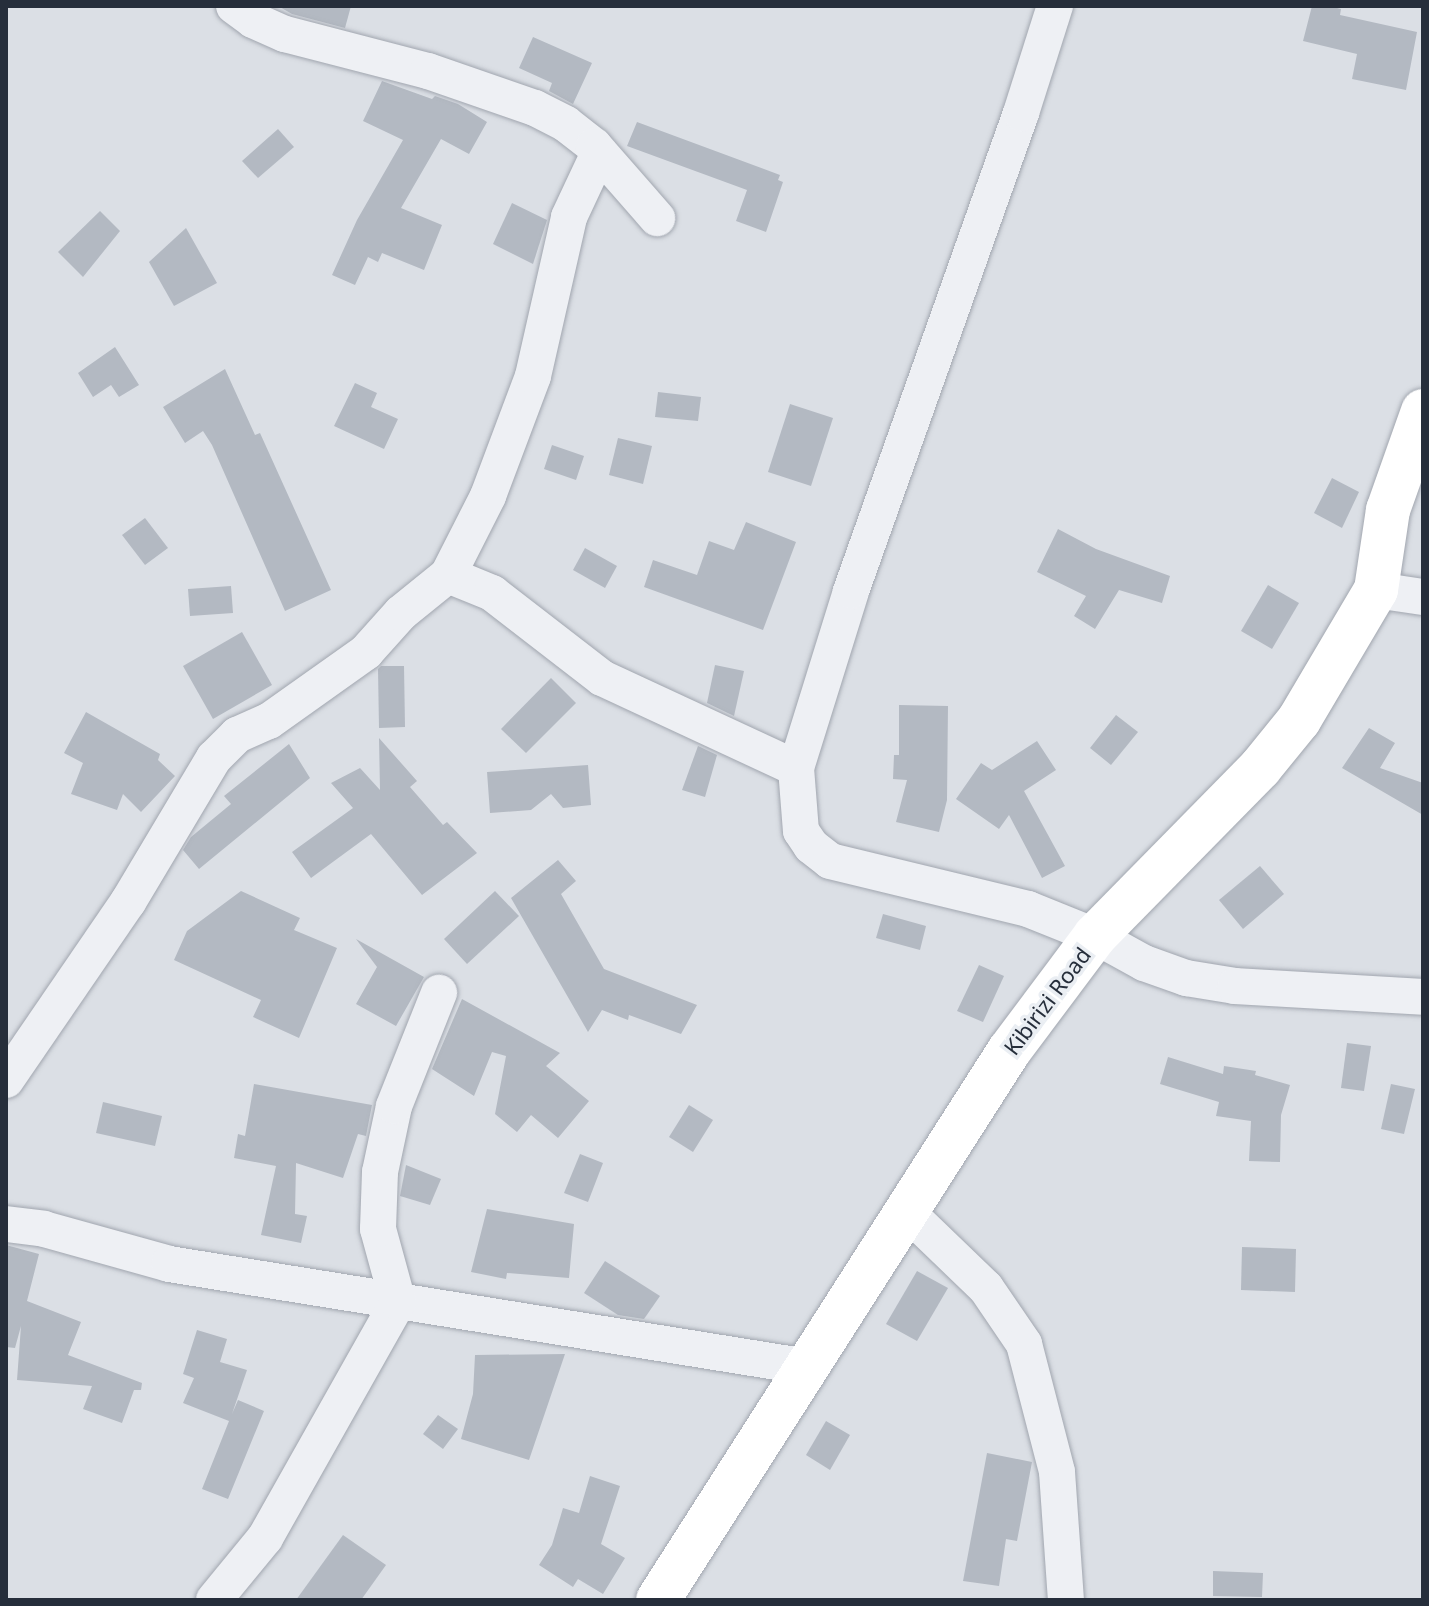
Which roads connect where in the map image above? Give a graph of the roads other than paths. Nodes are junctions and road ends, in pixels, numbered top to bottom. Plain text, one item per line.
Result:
1 (234, 6) edge
2 (1055, 6) edge
3 (599, 153) junction
4 (657, 218) dead end
5 (1423, 411) edge
6 (448, 575) junction
7 (1376, 590) junction
8 (1423, 597) edge
9 (796, 768) junction
10 (1095, 936) junction
11 (439, 993) dead end
12 (1423, 997) edge
13 (6, 1080) edge
14 (905, 1210) junction
15 (6, 1224) edge
16 (398, 1302) junction
17 (808, 1367) junction
18 (214, 1600) edge
19 (658, 1600) edge
20 (1066, 1600) edge

1 - 3 street
2 - 9 street
3 - 4 street
3 - 6 street
5 - 7 street, Kibirizi Road
6 - 9 street
6 - 13 street
7 - 8 street
7 - 10 street, Kibirizi Road
9 - 10 street
10 - 12 street
10 - 14 street, Kibirizi Road
11 - 16 street
14 - 17 street, Kibirizi Road
14 - 20 street
15 - 16 street
16 - 17 street
16 - 18 street
17 - 19 street, Kibirizi Road

